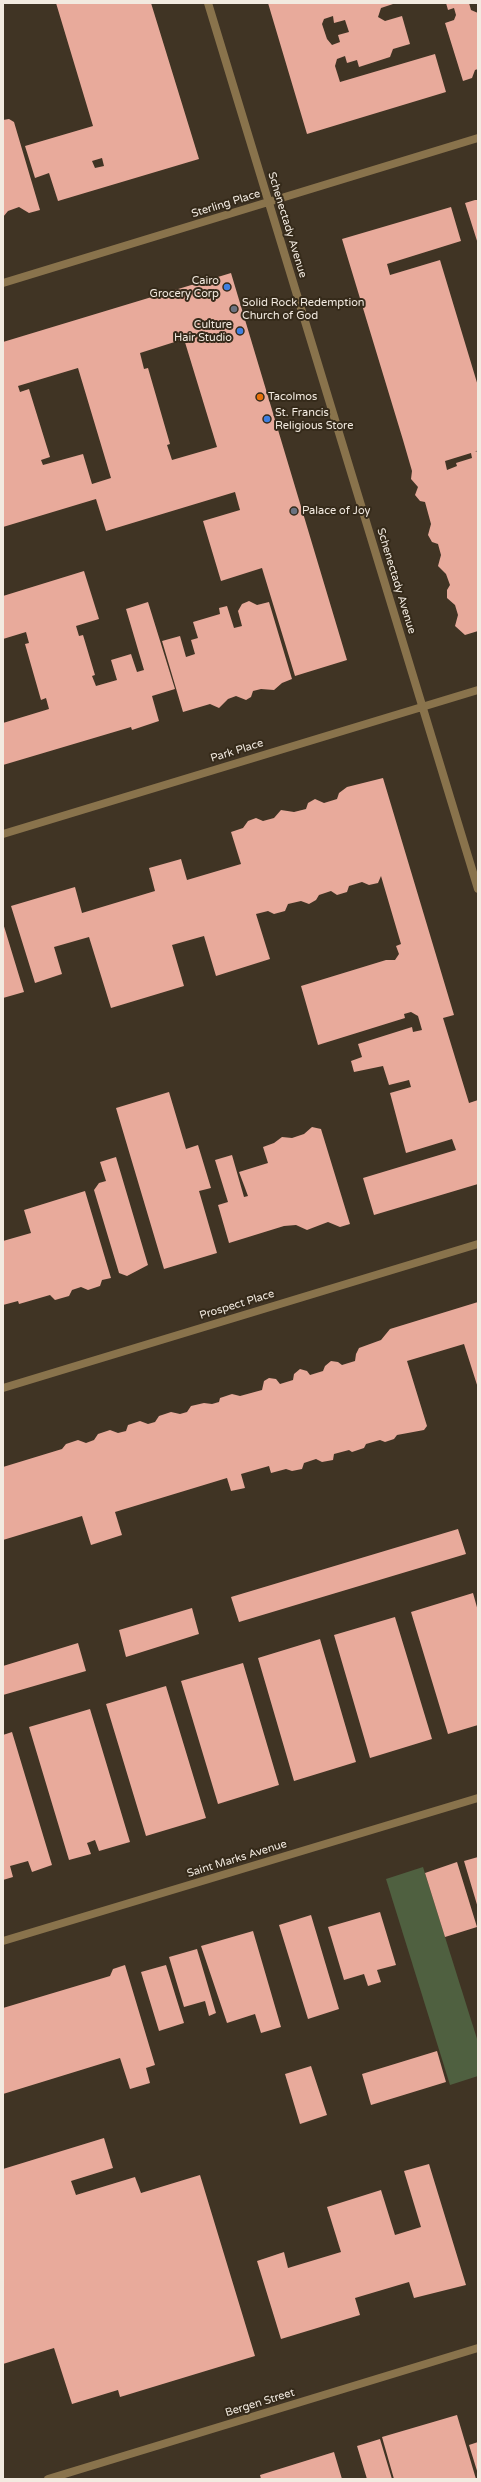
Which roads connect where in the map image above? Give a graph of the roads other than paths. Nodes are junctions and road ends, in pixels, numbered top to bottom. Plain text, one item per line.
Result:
1 (208, 3) edge
2 (478, 138) edge
3 (269, 202) junction
4 (3, 283) edge
5 (478, 690) edge
6 (423, 707) junction
7 (3, 834) edge
8 (478, 889) edge
9 (478, 1244) edge
10 (3, 1388) edge
11 (478, 1798) edge
12 (3, 1941) edge
13 (478, 2348) edge
14 (48, 2479) edge

1 - 3 street, Schenectady Avenue
2 - 3 street, Sterling Place
3 - 4 street, Sterling Place
3 - 6 street, Schenectady Avenue
5 - 6 street, Park Place
6 - 7 street, Park Place
6 - 8 street, Schenectady Avenue
9 - 10 street, Prospect Place
11 - 12 street, Saint Marks Avenue
13 - 14 street, Bergen Street

